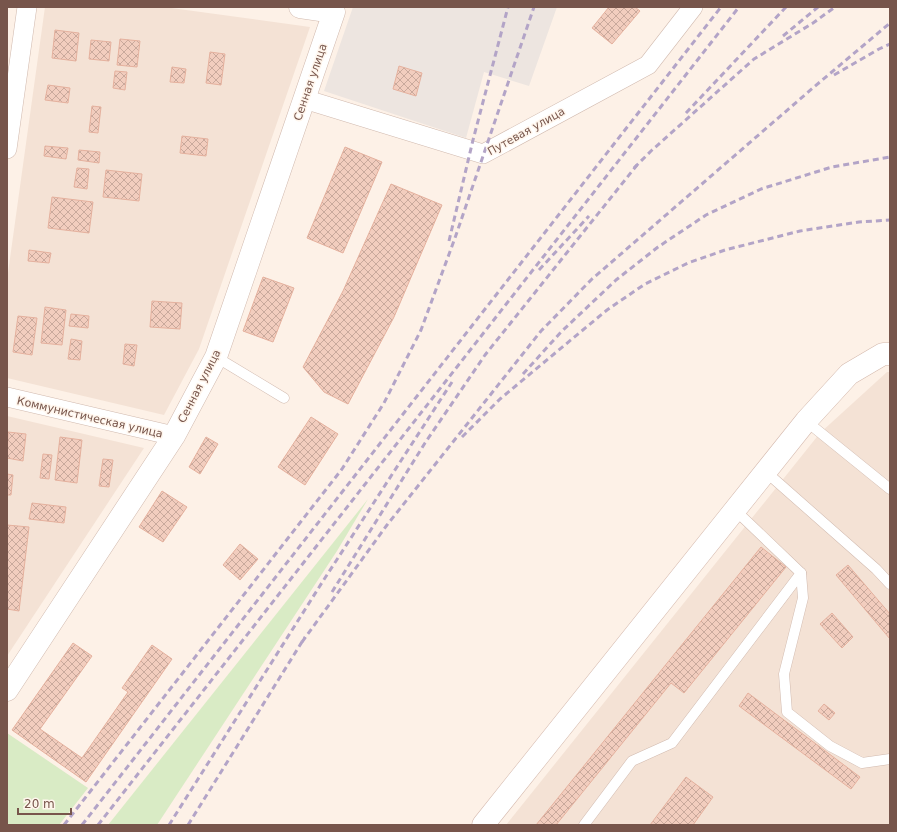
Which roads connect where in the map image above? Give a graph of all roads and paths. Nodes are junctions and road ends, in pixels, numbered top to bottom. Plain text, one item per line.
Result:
1 (27, 7) edge
2 (300, 7) edge
3 (693, 7) edge
4 (335, 9) edge
5 (304, 99) junction
6 (7, 149) edge
7 (886, 354) edge
8 (216, 357) junction
9 (7, 397) edge
10 (284, 398) dead end
11 (806, 421) junction
12 (174, 436) junction
13 (766, 472) junction
14 (890, 489) edge
15 (735, 510) junction
16 (801, 573) junction
17 (890, 584) edge
18 (8, 686) edge
19 (890, 759) edge
20 (483, 825) edge
21 (584, 825) edge

1 - 6 street
2 - 4 street
3 - 5 street, Путевая улица
4 - 5 street, Сенная улица
5 - 8 street, Сенная улица
7 - 11 street
8 - 10 lane
8 - 12 street, Сенная улица
9 - 12 street, Коммунистическая улица
11 - 13 street
11 - 14 lane
12 - 18 street, Сенная улица
13 - 15 street
13 - 17 lane
15 - 16 lane
15 - 20 street
16 - 19 lane
16 - 21 lane

